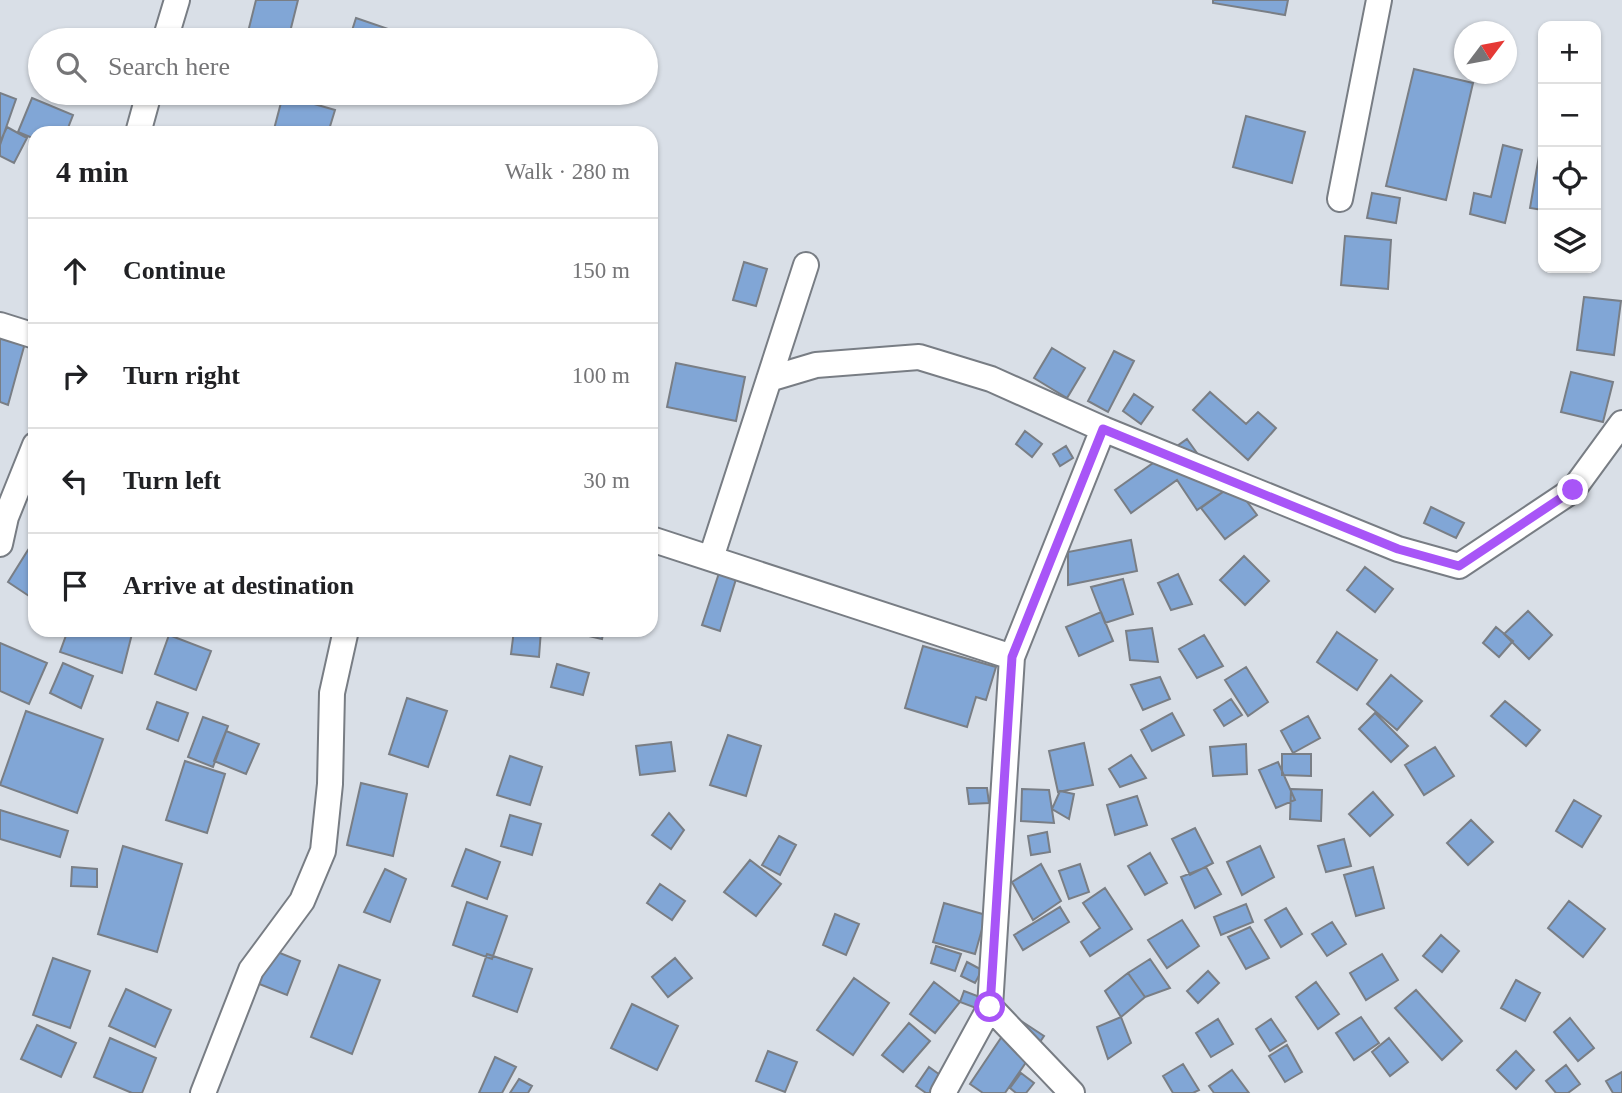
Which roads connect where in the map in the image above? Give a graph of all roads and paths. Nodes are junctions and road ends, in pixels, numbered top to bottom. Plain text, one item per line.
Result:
1 (177, 0) edge
2 (1379, 0) edge
3 (169, 28) edge
4 (146, 105) edge
5 (140, 126) edge
6 (1340, 199) dead end
7 (806, 265) dead end
8 (0, 325) edge
9 (28, 333) edge
10 (769, 379) junction
11 (1622, 423) edge
12 (1103, 429) junction
13 (28, 462) edge
14 (658, 541) edge
15 (0, 544) edge
16 (712, 558) junction
17 (344, 637) edge
18 (1012, 657) junction
19 (990, 1007) junction
20 (203, 1093) edge
21 (943, 1093) edge
22 (1072, 1093) edge

1 - 3 street
2 - 6 street
4 - 5 street
7 - 10 street
8 - 9 street
10 - 12 street
10 - 16 street
11 - 12 street
12 - 18 street
13 - 15 street
14 - 16 street
16 - 18 street
17 - 20 street
18 - 19 street
19 - 21 street
19 - 22 street

